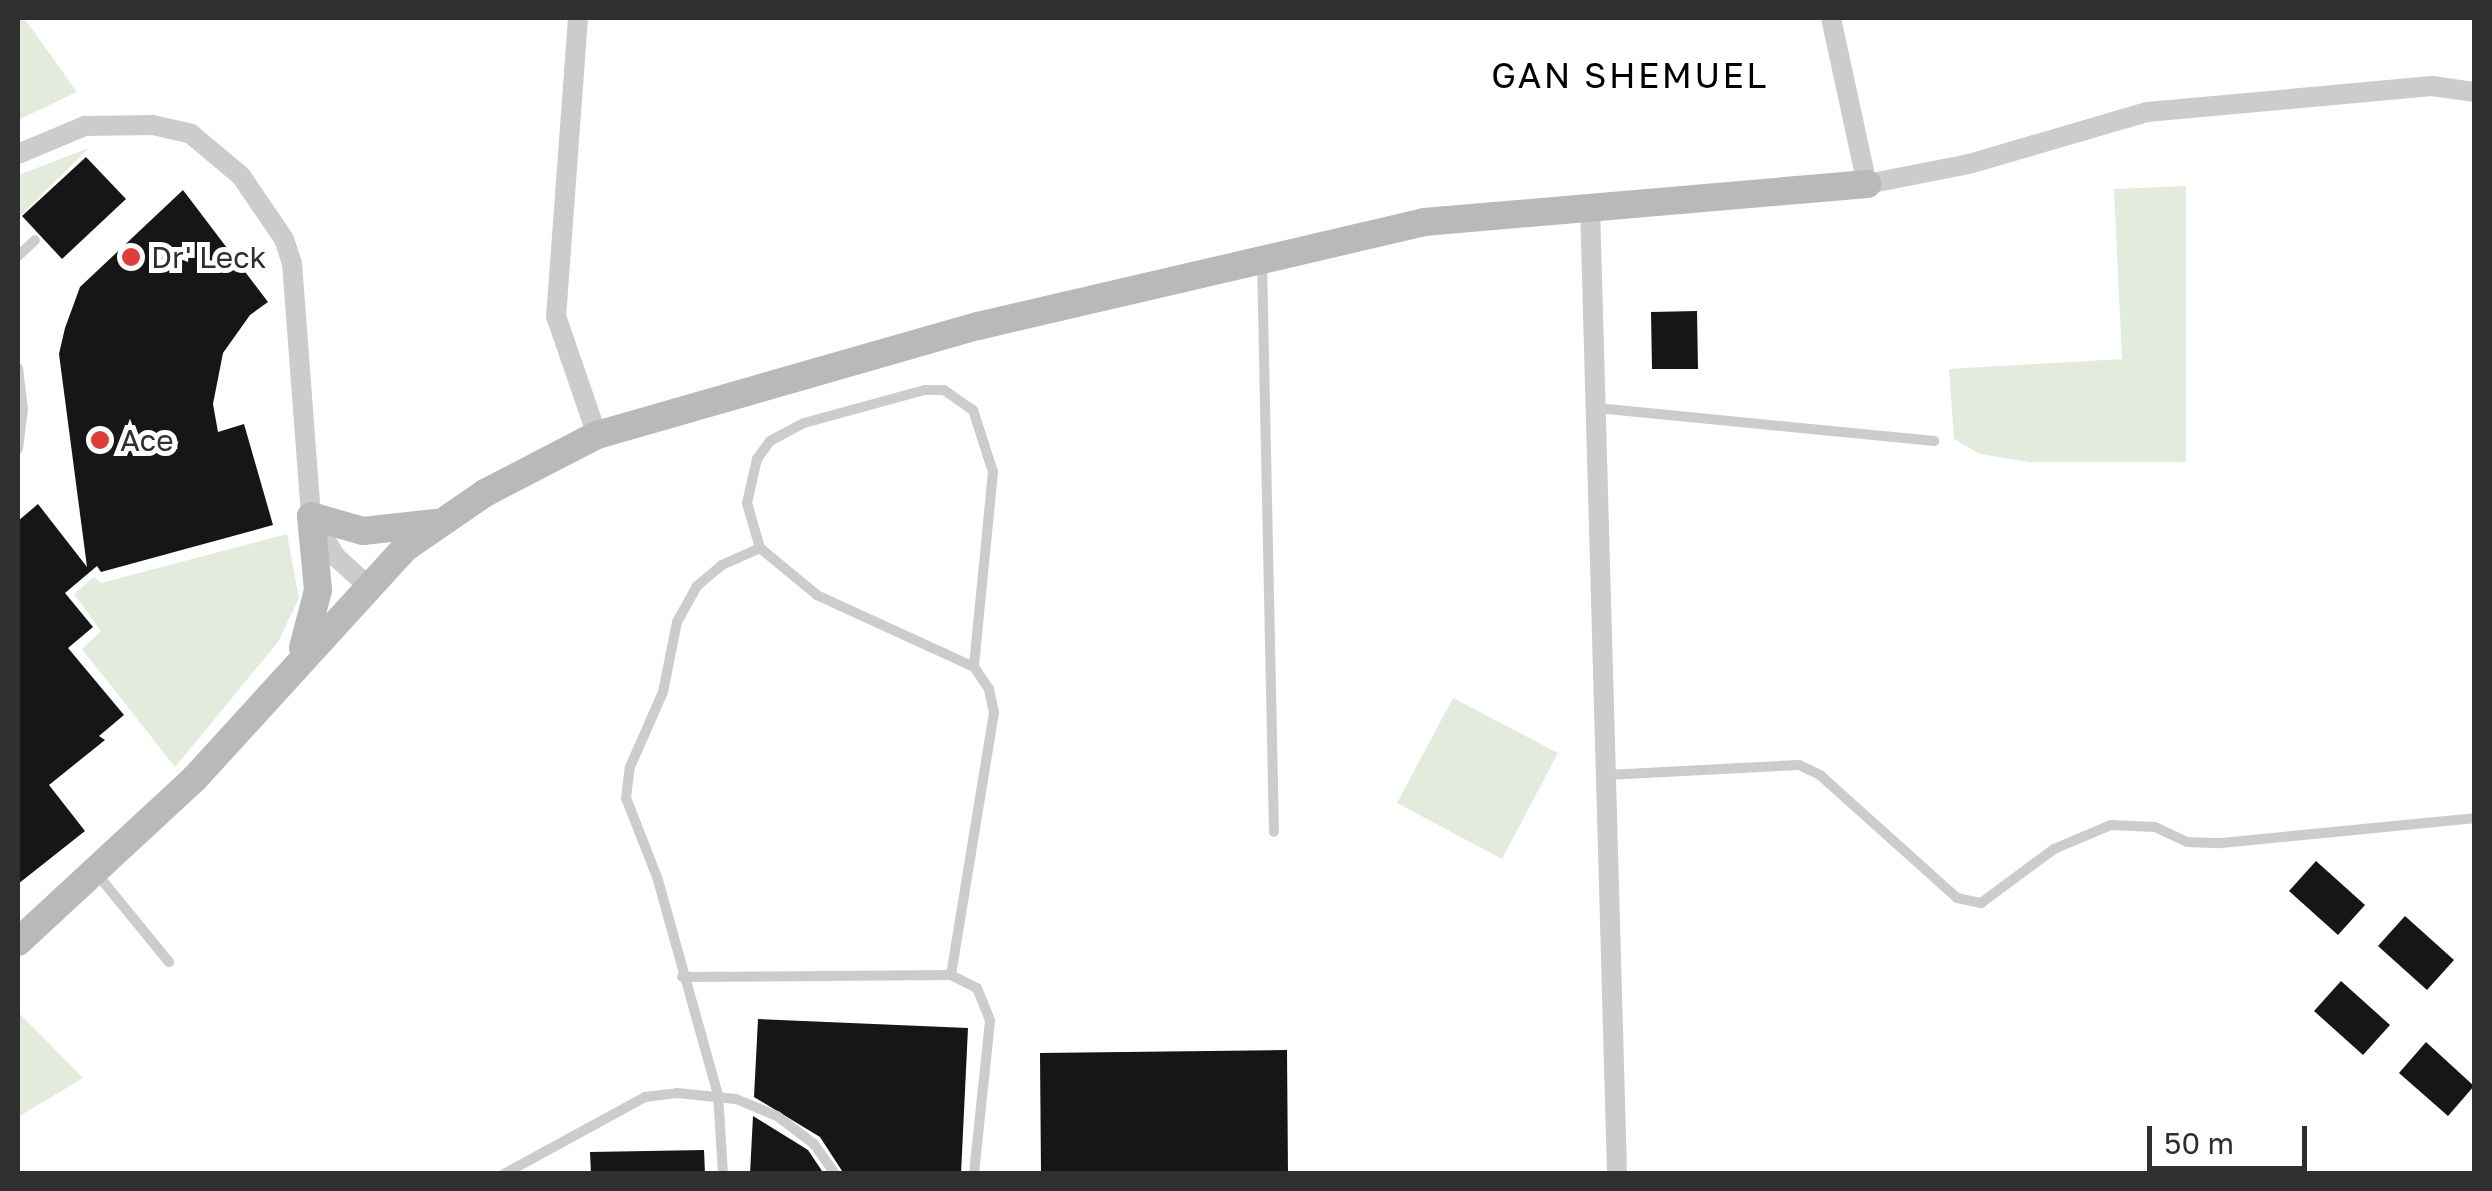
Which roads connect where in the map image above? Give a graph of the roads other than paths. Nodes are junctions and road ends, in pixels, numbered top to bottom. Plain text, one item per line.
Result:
1 (578, 18) edge
2 (1831, 18) edge
3 (2474, 92) edge
4 (18, 154) edge
5 (1867, 184) junction
6 (1590, 206) junction
7 (35, 240) dead end
8 (18, 256) edge
9 (1262, 256) junction
10 (18, 368) edge
11 (1598, 408) junction
12 (597, 436) junction
13 (1934, 441) dead end
14 (18, 449) edge
15 (311, 516) junction
16 (437, 523) junction
17 (760, 548) junction
18 (367, 585) junction
19 (296, 664) junction
20 (974, 667) junction
21 (1607, 775) junction
22 (2474, 818) edge
23 (1274, 832) dead end
24 (94, 870) junction
25 (18, 942) edge
26 (169, 962) dead end
27 (951, 975) junction
28 (682, 977) junction
29 (718, 1095) junction
30 (504, 1174) edge
31 (723, 1174) edge
32 (835, 1174) edge
33 (974, 1174) edge
34 (1617, 1174) edge

1 - 12 street
2 - 5 street
3 - 5 street
4 - 15 street
5 - 6 street
6 - 9 street
6 - 11 street
7 - 8 lane
9 - 12 street
9 - 23 lane
10 - 14 lane
11 - 13 lane
11 - 21 street
12 - 16 street
15 - 16 street
15 - 18 street
15 - 19 street
16 - 18 street
17 - 20 lane
17 - 20 lane
17 - 28 lane
18 - 19 street
19 - 24 street
20 - 27 lane
21 - 22 lane
21 - 34 street
24 - 25 street
24 - 26 lane
27 - 28 lane
27 - 33 lane
28 - 29 lane
29 - 30 lane
29 - 31 lane
29 - 32 lane

